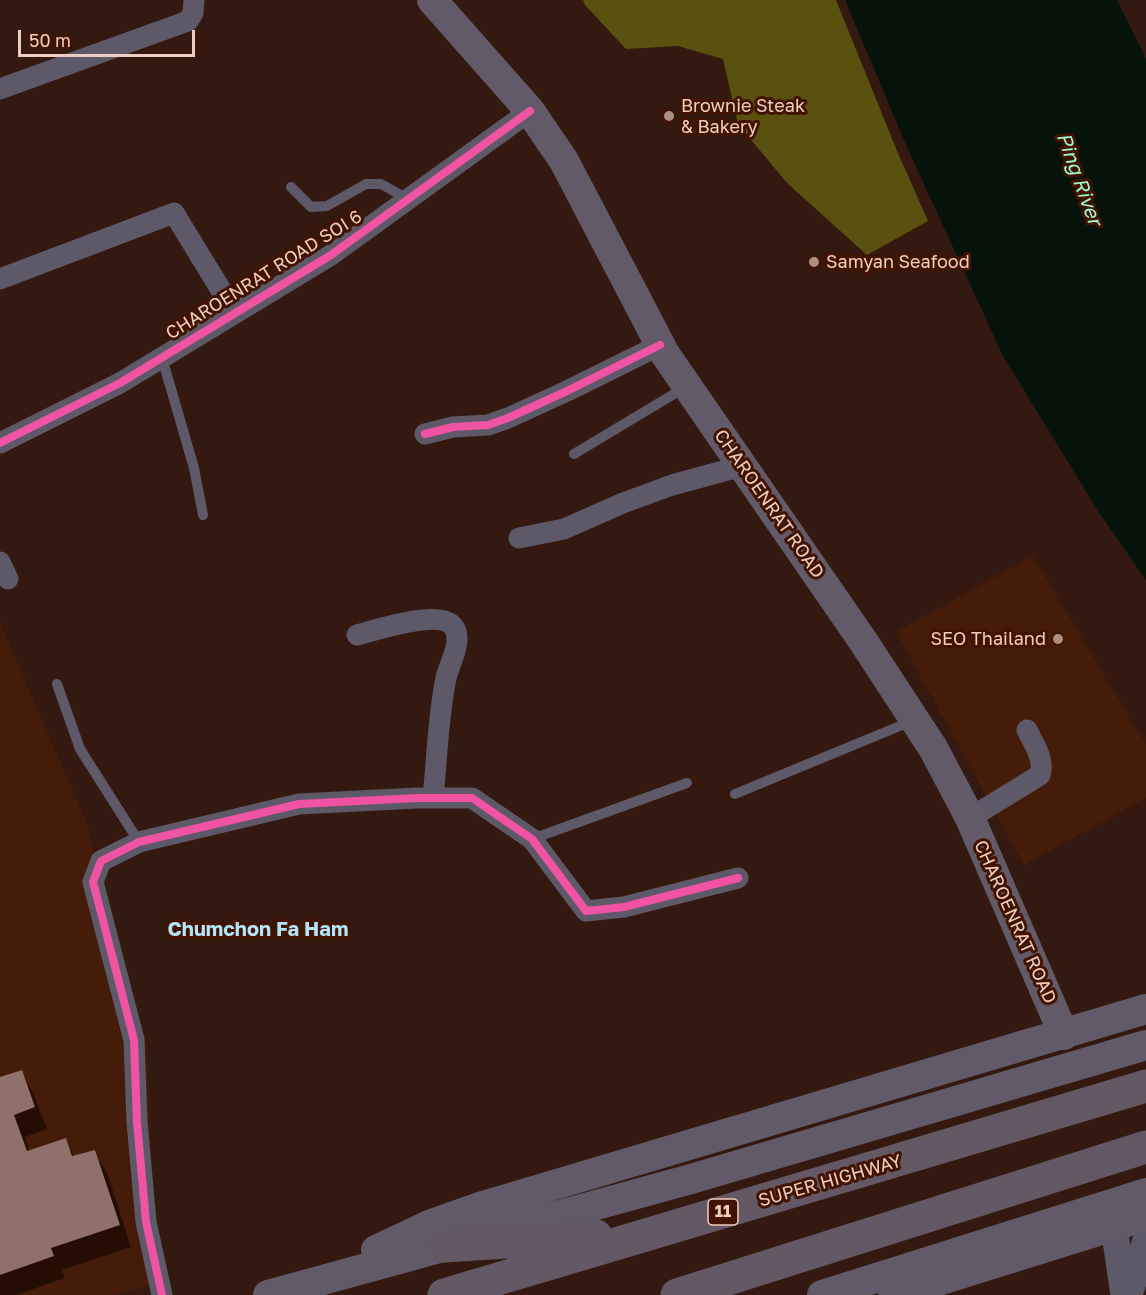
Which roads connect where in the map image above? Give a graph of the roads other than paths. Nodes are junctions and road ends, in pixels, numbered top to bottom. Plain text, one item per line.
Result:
1 (195, 0) edge
2 (432, 0) edge
3 (0, 89) edge
4 (530, 111) junction
5 (291, 187) dead end
6 (408, 199) junction
7 (0, 279) edge
8 (235, 313) junction
9 (660, 345) junction
10 (162, 358) junction
11 (687, 386) junction
12 (425, 434) dead end
13 (0, 443) edge
14 (574, 454) dead end
15 (742, 466) junction
16 (203, 515) dead end
17 (519, 538) dead end
18 (357, 635) dead end
19 (57, 684) dead end
20 (915, 720) junction
21 (1027, 730) dead end
22 (687, 783) dead end
23 (735, 794) dead end
24 (433, 798) junction
25 (970, 818) junction
26 (532, 838) junction
27 (138, 842) junction
28 (738, 878) dead end
29 (1146, 1009) edge
30 (1064, 1035) junction
31 (1146, 1045) edge
32 (1146, 1086) edge
33 (1146, 1147) edge
34 (1146, 1193) edge
35 (1146, 1216) edge
36 (1114, 1227) junction
37 (654, 1233) junction
38 (1146, 1240) edge
39 (445, 1246) junction
40 (304, 1285) junction
41 (162, 1295) edge
42 (268, 1295) edge
43 (444, 1295) edge
44 (677, 1295) edge
45 (822, 1295) edge
46 (893, 1295) edge
47 (1126, 1295) edge

1 - 3 street
2 - 4 main road, CHAROENRAT ROAD
4 - 6 street, CHAROENRAT ROAD SOI 6
4 - 9 main road, CHAROENRAT ROAD
5 - 6 lane
6 - 8 street, CHAROENRAT ROAD SOI 6
7 - 8 street
8 - 10 street, CHAROENRAT ROAD SOI 6
9 - 11 main road, CHAROENRAT ROAD
9 - 12 street
10 - 13 street, CHAROENRAT ROAD SOI 6
10 - 16 lane
11 - 14 lane
11 - 15 main road, CHAROENRAT ROAD
15 - 17 street
15 - 20 main road, CHAROENRAT ROAD
18 - 24 street
19 - 27 lane
20 - 23 lane
20 - 25 main road, CHAROENRAT ROAD
21 - 25 street
22 - 26 lane
24 - 26 street
24 - 27 street
25 - 30 main road, CHAROENRAT ROAD
26 - 28 street
27 - 41 street
29 - 30 main road
30 - 40 main road
31 - 39 main road
32 - 37 highway, SUPER HIGHWAY / 11
33 - 44 highway
34 - 45 main road
35 - 36 main road
36 - 46 main road
36 - 47 street
37 - 39 highway
37 - 43 highway, SUPER HIGHWAY / 11
38 - 47 street
39 - 40 main road
40 - 42 main road

